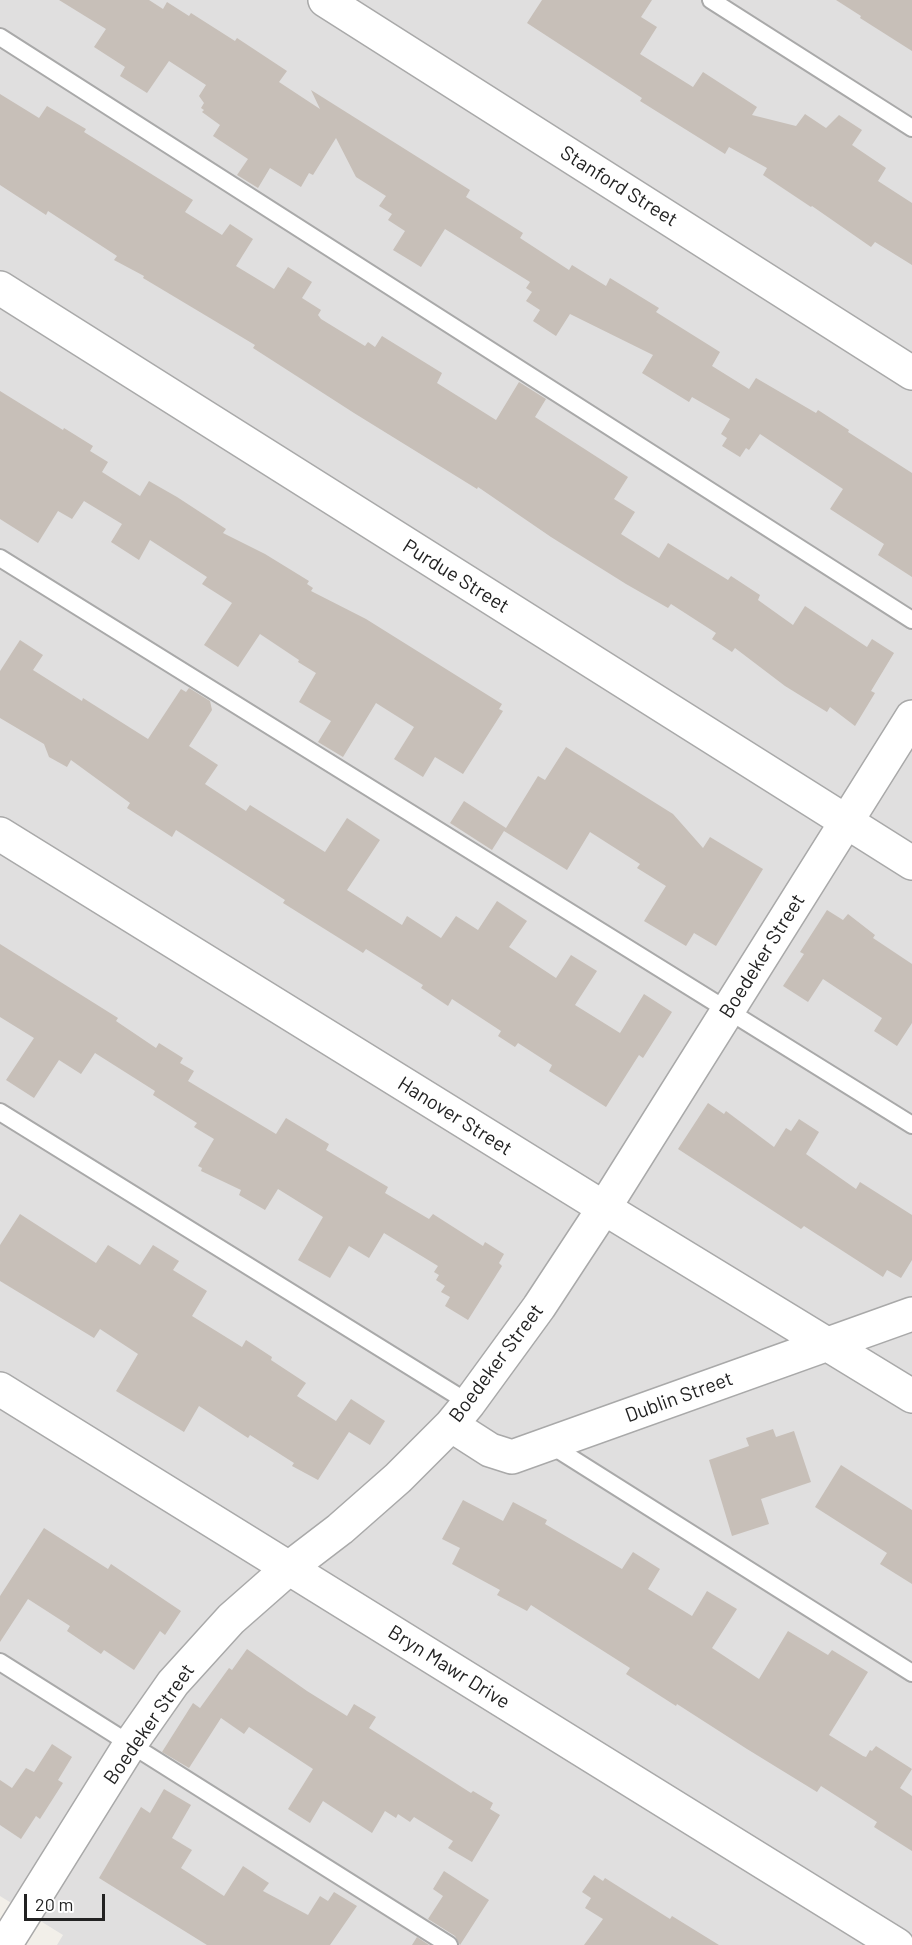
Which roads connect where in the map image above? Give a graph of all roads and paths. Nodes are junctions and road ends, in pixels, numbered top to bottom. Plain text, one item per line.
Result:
1 (325, 0) edge
2 (711, 0) edge
3 (0, 37) edge
4 (912, 128) edge
5 (0, 288) edge
6 (912, 373) edge
7 (0, 558) edge
8 (912, 620) edge
9 (912, 717) edge
10 (846, 823) junction
11 (0, 834) edge
12 (912, 864) edge
13 (728, 1010) junction
14 (0, 1112) edge
15 (912, 1125) edge
16 (604, 1208) junction
17 (912, 1314) edge
18 (827, 1343) junction
19 (0, 1389) edge
20 (912, 1396) edge
21 (460, 1414) junction
22 (549, 1444) junction
23 (288, 1568) junction
24 (0, 1662) edge
25 (912, 1673) edge
26 (131, 1743) junction
27 (5, 1945) edge
28 (449, 1945) edge
29 (897, 1945) edge

1 - 6 street, Stanford Street
2 - 4 lane
3 - 8 lane
5 - 10 street, Purdue Street
7 - 13 lane
9 - 10 street, Boedeker Street
10 - 12 street, Purdue Street
10 - 13 street, Boedeker Street
11 - 16 street, Hanover Street
13 - 15 lane
13 - 16 street, Boedeker Street
14 - 21 lane
16 - 18 street, Hanover Street
16 - 21 street, Boedeker Street
17 - 18 street, Dublin Street
18 - 20 street, Hanover Street
18 - 22 street, Dublin Street
19 - 23 street, Bryn Mawr Drive
21 - 22 street, Dublin Street
21 - 23 street, Boedeker Street
22 - 25 lane
23 - 26 street, Boedeker Street
23 - 29 street, Bryn Mawr Drive
24 - 26 lane
26 - 27 street, Boedeker Street
26 - 28 lane

